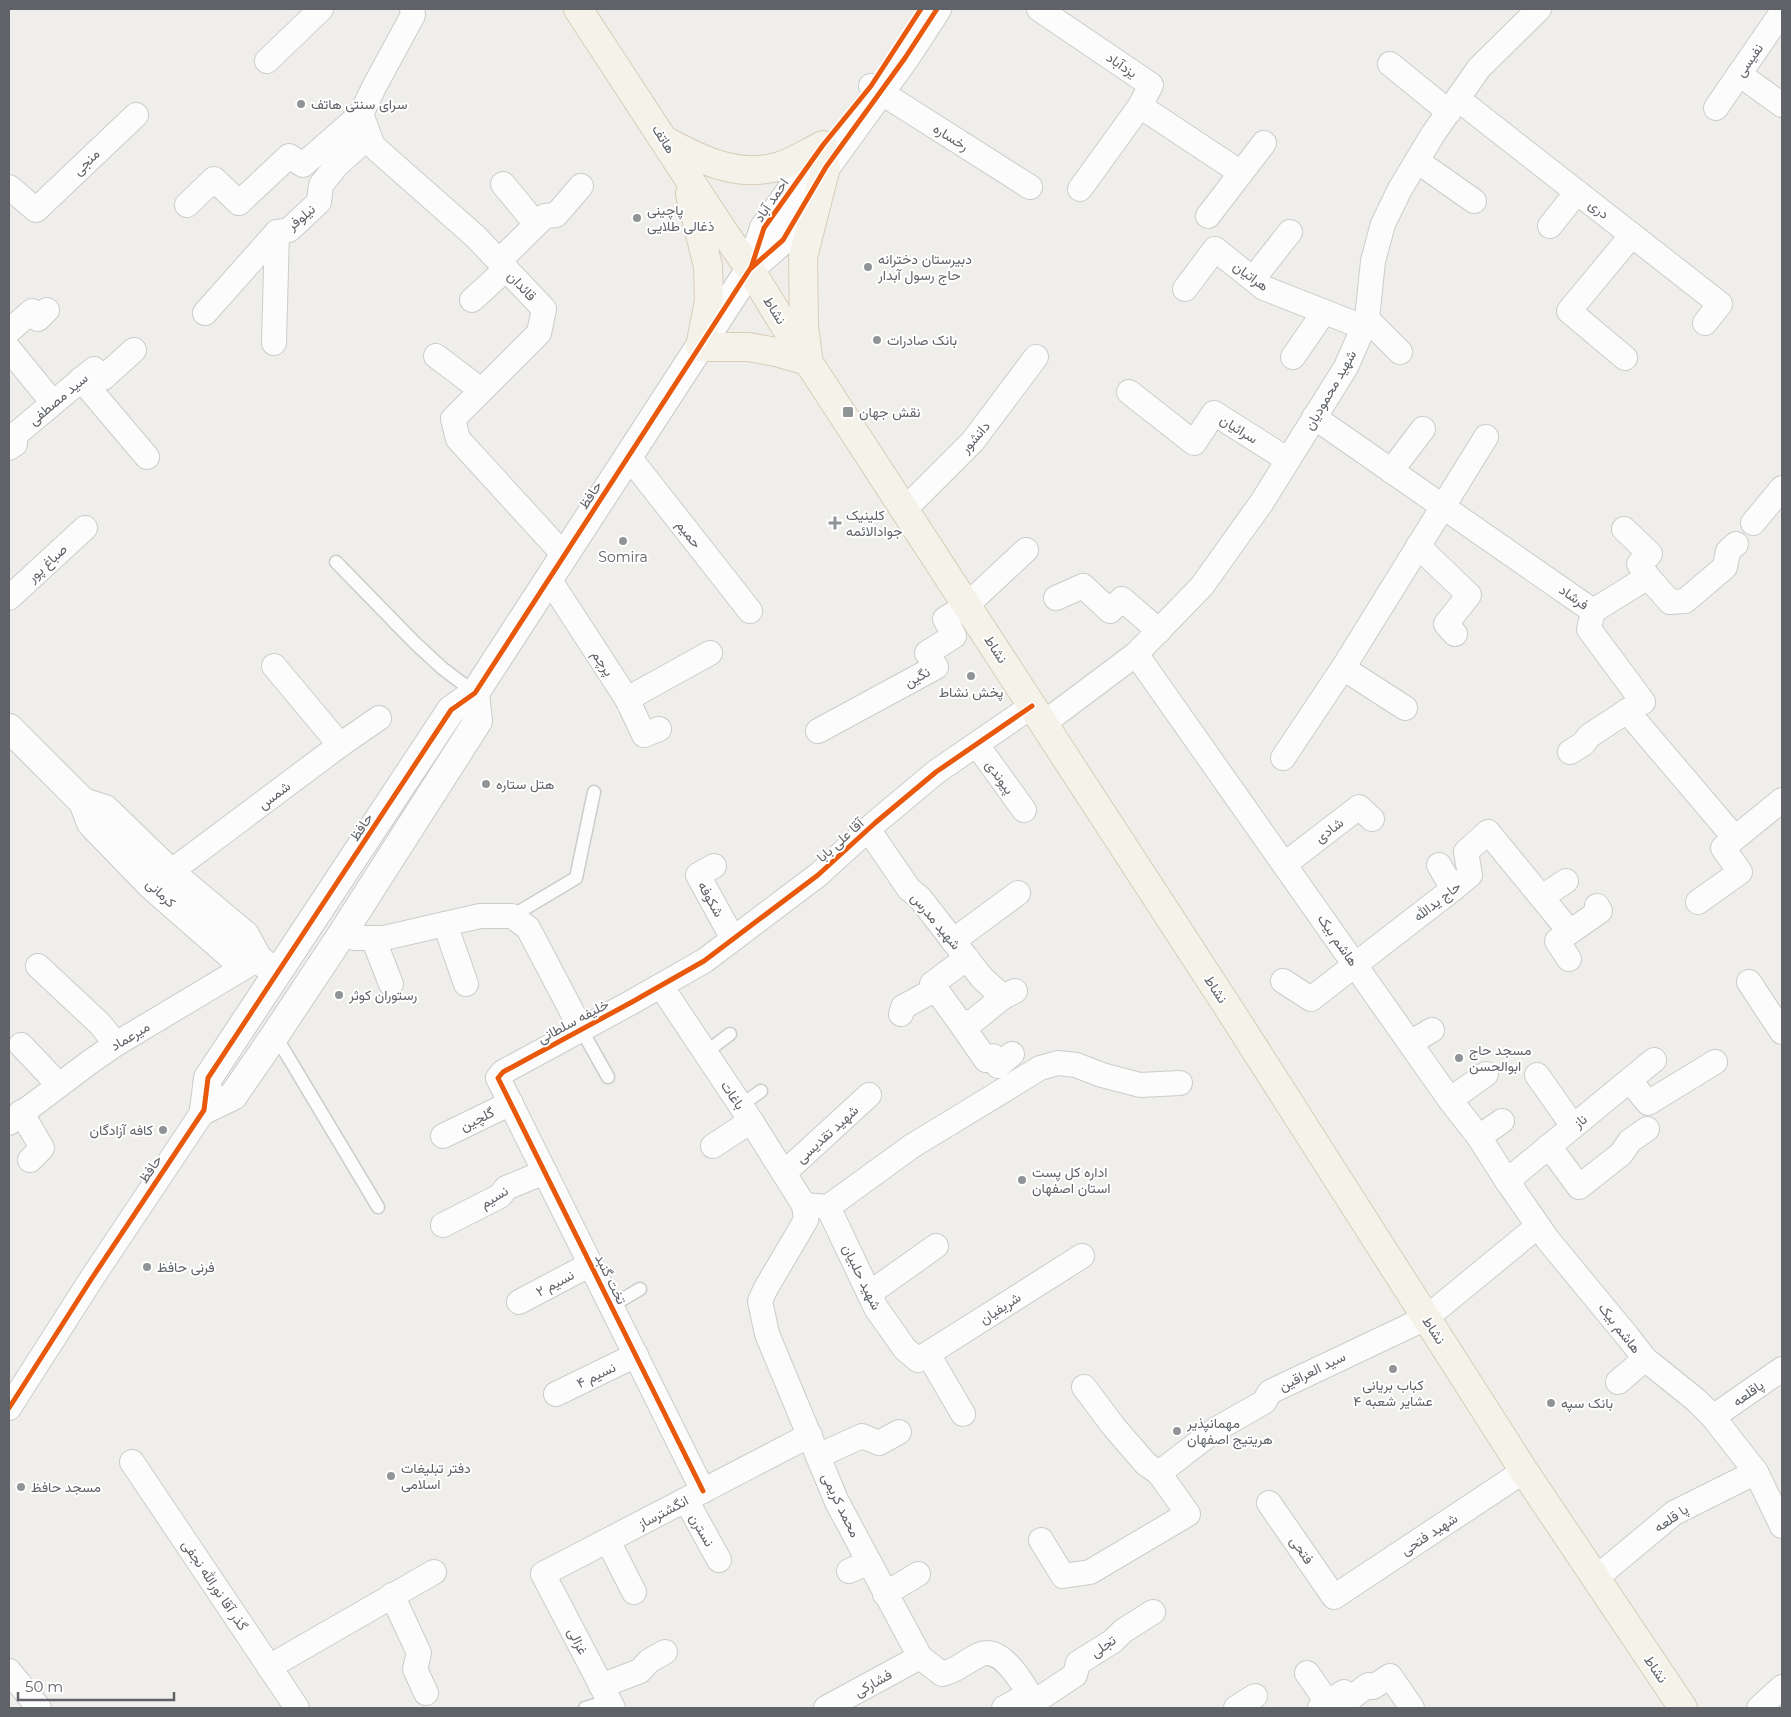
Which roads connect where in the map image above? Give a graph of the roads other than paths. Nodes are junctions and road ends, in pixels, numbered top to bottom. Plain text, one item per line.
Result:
1 (321, 9) edge
2 (412, 9) edge
3 (578, 9) edge
4 (921, 9) edge
5 (937, 9) edge
6 (1539, 9) edge
7 (1043, 10) edge
8 (1782, 12) edge
9 (267, 61) dead end
10 (1390, 64) dead end
11 (1739, 74) junction
12 (875, 89) junction
13 (1782, 105) edge
14 (1140, 106) junction
15 (1454, 106) junction
16 (1716, 108) dead end
17 (136, 114) dead end
18 (365, 125) junction
19 (665, 141) junction
20 (1264, 143) dead end
21 (824, 156) junction
22 (1417, 161) junction
23 (685, 173) junction
24 (1241, 173) junction
25 (503, 184) dead end
26 (581, 186) dead end
27 (9, 187) edge
28 (1030, 187) dead end
29 (1080, 189) dead end
30 (1577, 192) junction
31 (1474, 201) dead end
32 (187, 205) dead end
33 (1208, 216) dead end
34 (536, 224) junction
35 (1550, 226) dead end
36 (276, 232) junction
37 (1290, 232) dead end
38 (1632, 235) junction
39 (502, 265) junction
40 (750, 269) junction
41 (1253, 279) junction
42 (1184, 289) dead end
43 (472, 300) dead end
44 (46, 310) dead end
45 (1324, 312) junction
46 (204, 313) dead end
47 (1365, 323) junction
48 (1705, 323) dead end
49 (9, 331) edge
50 (274, 342) dead end
51 (700, 347) junction
52 (9, 349) edge
53 (134, 350) dead end
54 (1400, 352) dead end
55 (436, 356) dead end
56 (1036, 357) dead end
57 (1293, 358) dead end
58 (1626, 358) dead end
59 (808, 361) junction
60 (81, 380) junction
61 (481, 390) junction
62 (1129, 392) dead end
63 (53, 403) junction
64 (1314, 418) junction
65 (1423, 429) dead end
66 (1486, 437) dead end
67 (9, 448) edge
68 (629, 457) junction
69 (147, 458) dead end
70 (1288, 460) junction
71 (1391, 471) junction
72 (1782, 488) edge
73 (1442, 506) junction
74 (905, 509) junction
75 (1753, 524) dead end
76 (85, 528) dead end
77 (1624, 529) dead end
78 (1736, 544) dead end
79 (1418, 546) junction
80 (1026, 550) dead end
81 (564, 556) junction
82 (336, 562) dead end
83 (1648, 576) junction
84 (549, 579) junction
85 (9, 598) edge
86 (1056, 598) dead end
87 (967, 605) junction
88 (1593, 610) junction
89 (750, 611) dead end
90 (1159, 631) junction
91 (1454, 634) dead end
92 (710, 652) dead end
93 (1136, 654) junction
94 (274, 666) dead end
95 (1342, 668) junction
96 (475, 692) junction
97 (627, 699) junction
98 (1405, 708) dead end
99 (1627, 711) junction
100 (1038, 715) junction
101 (379, 718) dead end
102 (9, 728) edge
103 (659, 729) dead end
104 (818, 731) dead end
105 (340, 745) junction
106 (976, 745) junction
107 (1570, 752) dead end
108 (1284, 758) dead end
109 (594, 792) dead end
110 (1782, 800) edge
111 (1024, 810) dead end
112 (1372, 819) dead end
113 (868, 829) junction
114 (1734, 838) junction
115 (1285, 864) junction
116 (1439, 865) dead end
117 (714, 866) dead end
118 (161, 879) junction
119 (1566, 881) dead end
120 (1453, 890) junction
121 (1018, 893) dead end
122 (1542, 897) junction
123 (1698, 902) dead end
124 (1596, 906) dead end
125 (512, 916) junction
126 (445, 924) junction
127 (1570, 932) junction
128 (342, 934) junction
129 (373, 938) junction
130 (733, 939) junction
131 (960, 950) junction
132 (1569, 959) dead end
133 (1355, 964) junction
134 (38, 966) dead end
135 (268, 967) junction
136 (1283, 981) dead end
137 (1748, 982) dead end
138 (391, 984) dead end
139 (466, 984) dead end
140 (661, 986) junction
141 (936, 989) junction
142 (901, 1014) dead end
143 (957, 1027) junction
144 (581, 1030) junction
145 (1432, 1030) dead end
146 (1782, 1032) edge
147 (730, 1034) dead end
148 (275, 1035) junction
149 (1410, 1043) junction
150 (116, 1044) junction
151 (21, 1045) dead end
152 (705, 1053) junction
153 (1012, 1054) dead end
154 (1654, 1060) dead end
155 (1714, 1062) dead end
156 (1486, 1074) dead end
157 (1537, 1075) dead end
158 (498, 1078) joint
159 (608, 1078) dead end
160 (1630, 1080) junction
161 (1180, 1083) dead end
162 (59, 1085) junction
163 (761, 1091) dead end
164 (869, 1096) dead end
165 (1450, 1100) junction
166 (511, 1103) junction
167 (204, 1110) junction
168 (746, 1114) junction
169 (15, 1118) edge
170 (1502, 1121) dead end
171 (1573, 1126) junction
172 (1647, 1129) dead end
173 (443, 1136) dead end
174 (1479, 1137) junction
175 (713, 1146) dead end
176 (1549, 1146) junction
177 (30, 1160) dead end
178 (545, 1172) junction
179 (784, 1173) junction
180 (1506, 1181) junction
181 (804, 1205) junction
182 (378, 1207) dead end
183 (828, 1208) junction
184 (443, 1225) dead end
185 (1538, 1226) junction
186 (936, 1246) dead end
187 (1082, 1256) dead end
188 (591, 1264) junction
189 (640, 1289) dead end
190 (870, 1293) junction
191 (519, 1302) dead end
192 (612, 1306) junction
193 (1426, 1318) junction
194 (636, 1355) junction
195 (923, 1357) junction
196 (1645, 1359) junction
197 (1782, 1368) edge
198 (1618, 1382) dead end
199 (1084, 1387) dead end
200 (556, 1394) dead end
201 (9, 1408) edge
202 (962, 1414) dead end
203 (1714, 1417) junction
204 (899, 1432) dead end
205 (814, 1446) junction
206 (132, 1462) dead end
207 (1524, 1471) junction
208 (1756, 1472) junction
209 (1159, 1473) junction
210 (694, 1496) junction
211 (1269, 1503) dead end
212 (1782, 1525) edge
213 (1041, 1540) dead end
214 (608, 1541) junction
215 (719, 1560) dead end
216 (434, 1572) dead end
217 (543, 1574) joint
218 (918, 1574) dead end
219 (1596, 1578) junction
220 (634, 1592) dead end
221 (885, 1594) junction
222 (392, 1595) junction
223 (1334, 1597) joint
224 (1154, 1612) dead end
225 (665, 1652) dead end
226 (920, 1657) junction
227 (269, 1667) junction
228 (9, 1671) edge
229 (1307, 1673) dead end
230 (1782, 1687) edge
231 (426, 1693) dead end
232 (607, 1701) edge
233 (1033, 1701) edge
234 (1353, 1703) edge
235 (1317, 1707) edge
236 (39, 1708) edge
237 (297, 1708) edge
238 (585, 1708) edge
239 (826, 1708) edge
240 (1004, 1708) edge
241 (1412, 1708) edge
242 (1682, 1708) edge
243 (1759, 1708) edge

1 - 9 street
2 - 18 street
3 - 19 main road, هاتف
4 - 12 street, احمد آباد
5 - 12 street, احمد آباد
6 - 15 street, شهید محمودیان
7 - 14 street, یزدآباد
8 - 11 street, نفیسی
10 - 15 street, دری
11 - 13 street
11 - 16 street, نفیسی
12 - 21 street, احمد آباد
12 - 28 street, رخساره
14 - 24 street
14 - 29 street, یزدآباد
15 - 22 street, شهید محمودیان
15 - 30 street, دری
17 - 27 street, منجی
18 - 32 street
18 - 36 street, نیلوفر
18 - 39 street, قائدان
19 - 21 main road
19 - 23 main road, هاتف
20 - 24 street
21 - 40 street, احمد آباد
21 - 59 main road
22 - 31 street
22 - 47 street, شهید محمودیان
23 - 40 main road, هاتف
23 - 51 main road
24 - 33 street
25 - 34 street
26 - 34 street
30 - 35 street
30 - 38 street, دری
34 - 39 street
36 - 46 street, نیلوفر
36 - 50 street
37 - 41 street
38 - 48 street, دری
38 - 58 street
39 - 43 street
39 - 61 street, قائدان
40 - 51 street, حافظ
40 - 59 main road, نشاط
41 - 42 street, هراتیان
41 - 45 street, هراتیان
44 - 49 street
45 - 47 street, هراتیان
45 - 57 street
47 - 54 street
47 - 64 street, شهید محمودیان
51 - 59 main road
51 - 68 street, حافظ
52 - 63 street
53 - 60 street, سید مصطفی
55 - 61 street
56 - 74 street, دانشور
59 - 74 main road, نشاط
60 - 63 street, سید مصطفی
60 - 69 street
61 - 81 street, قائدان
62 - 70 street, سرائیان
63 - 67 street, سید مصطفی
64 - 70 street, شهید محمودیان
64 - 71 street, فرشاد
65 - 71 street
66 - 73 street
68 - 81 street, حافظ
68 - 89 street, حمیم
70 - 90 street, شهید محمودیان
71 - 73 street, فرشاد
72 - 75 street
73 - 79 street
73 - 88 street, فرشاد
74 - 87 main road, نشاط
76 - 85 street, صباغ پور
77 - 83 street
78 - 83 street
79 - 91 street
79 - 95 street
80 - 87 street
81 - 84 street, حافظ
82 - 96 lane
83 - 88 street
84 - 96 street, حافظ
84 - 97 street, پرچم
86 - 90 street
87 - 100 main road, نشاط
87 - 104 street, نگین
88 - 99 street, فرشاد
90 - 93 street, شهید محمودیان
92 - 97 street
93 - 100 street, شهید محمودیان
93 - 115 street, هاشم بیک
94 - 105 street
95 - 98 street
95 - 108 street
96 - 128 street
96 - 135 street, حافظ
97 - 103 street, پرچم
99 - 107 street
99 - 114 street
100 - 106 street, آقا علی بابا
100 - 193 main road, نشاط
101 - 105 street, شمس
102 - 118 street, کرمانی
105 - 118 street, شمس
106 - 111 street, پیوندی
106 - 113 street, آقا علی بابا
109 - 125 lane
110 - 114 street
112 - 115 street, شادی
113 - 130 street, آقا علی بابا
113 - 131 street, شهید مدرس
114 - 123 street
115 - 133 street, هاشم بیک
116 - 120 street
117 - 130 street, شکوفه
118 - 135 street, کرمانی
119 - 122 street
120 - 122 street, حاج یدالله
120 - 133 street, حاج یدالله
121 - 131 street
122 - 127 street, حاج یدالله
124 - 127 street
125 - 126 street
125 - 144 street, خلیفه سلطانی
126 - 129 street
126 - 139 street
127 - 132 street
128 - 129 street
128 - 148 street
129 - 138 street
130 - 140 street, آقا علی بابا
131 - 141 street
131 - 143 street, شهید مدرس
133 - 136 street, حاج یدالله
133 - 149 street, هاشم بیک
134 - 150 street
135 - 150 street, میرعماد
135 - 167 street, حافظ
137 - 146 street
140 - 144 street, خلیفه سلطانی
140 - 152 street, باغات
141 - 142 street
141 - 143 street
143 - 153 street
144 - 158 street, خلیفه سلطانی
144 - 159 lane
145 - 149 street
147 - 152 lane
148 - 167 street
148 - 182 lane
149 - 165 street, هاشم بیک
150 - 162 street, میرعماد
151 - 162 street
152 - 168 street, باغات
154 - 160 street, ناز
155 - 160 street
156 - 165 street
157 - 171 street
158 - 166 street, تخت گنبد
160 - 171 street, ناز
161 - 183 street
162 - 169 street, میرعماد
163 - 168 lane
164 - 179 street, شهید تقدیسی
165 - 174 street, هاشم بیک
166 - 173 street, گلچین
166 - 178 street, تخت گنبد
167 - 201 street, حافظ
168 - 175 street
168 - 179 street, باغات
169 - 177 street
170 - 174 street
171 - 176 street, ناز
172 - 176 street
174 - 180 street, هاشم بیک
176 - 180 street, ناز
178 - 184 street, نسیم
178 - 188 street, تخت گنبد
179 - 181 street, باغات
180 - 185 street, هاشم بیک
181 - 183 street
181 - 205 street, محمد کریمی
183 - 190 street, شهید حلبیان
185 - 193 street
185 - 196 street, هاشم بیک
186 - 190 street
187 - 195 street, شریفیان
188 - 191 street, نسیم ۲
188 - 192 street, تخت گنبد
189 - 192 lane
190 - 195 street, شهید حلبیان
192 - 194 street, تخت گنبد
193 - 207 main road, نشاط
193 - 209 street, سید العراقین
194 - 200 street, نسیم ۴
194 - 210 street, تخت گنبد
195 - 202 street, شهید حلبیان
196 - 198 street
196 - 203 street, هاشم بیک
197 - 203 street, پاقلعه
199 - 209 street
203 - 208 street, هاشم بیک
204 - 205 street, انگشترساز
205 - 210 street, انگشترساز
205 - 221 street, محمد کریمی
206 - 227 street, گذر آقا نورالله نجفی
207 - 219 main road, نشاط
207 - 223 street, شهید فتحی
208 - 212 street, هاشم بیک
208 - 219 street, پا قلعه
209 - 213 street
210 - 214 street, انگشترساز
210 - 215 street, نسترن
211 - 223 street, فتحی
214 - 217 street, انگشترساز
214 - 220 street
216 - 222 street
217 - 232 street, غزالی
218 - 221 street
219 - 242 main road, نشاط
221 - 226 street, محمد کریمی
222 - 227 street
222 - 231 street
224 - 233 street, تجلی
225 - 232 street
226 - 233 street, محمد کریمی
226 - 239 street, فشارکی
227 - 237 street, گذر آقا نورالله نجفی
228 - 236 street
229 - 235 street
230 - 243 street
232 - 238 lane
233 - 240 street, تجلی
234 - 235 street
234 - 241 street

